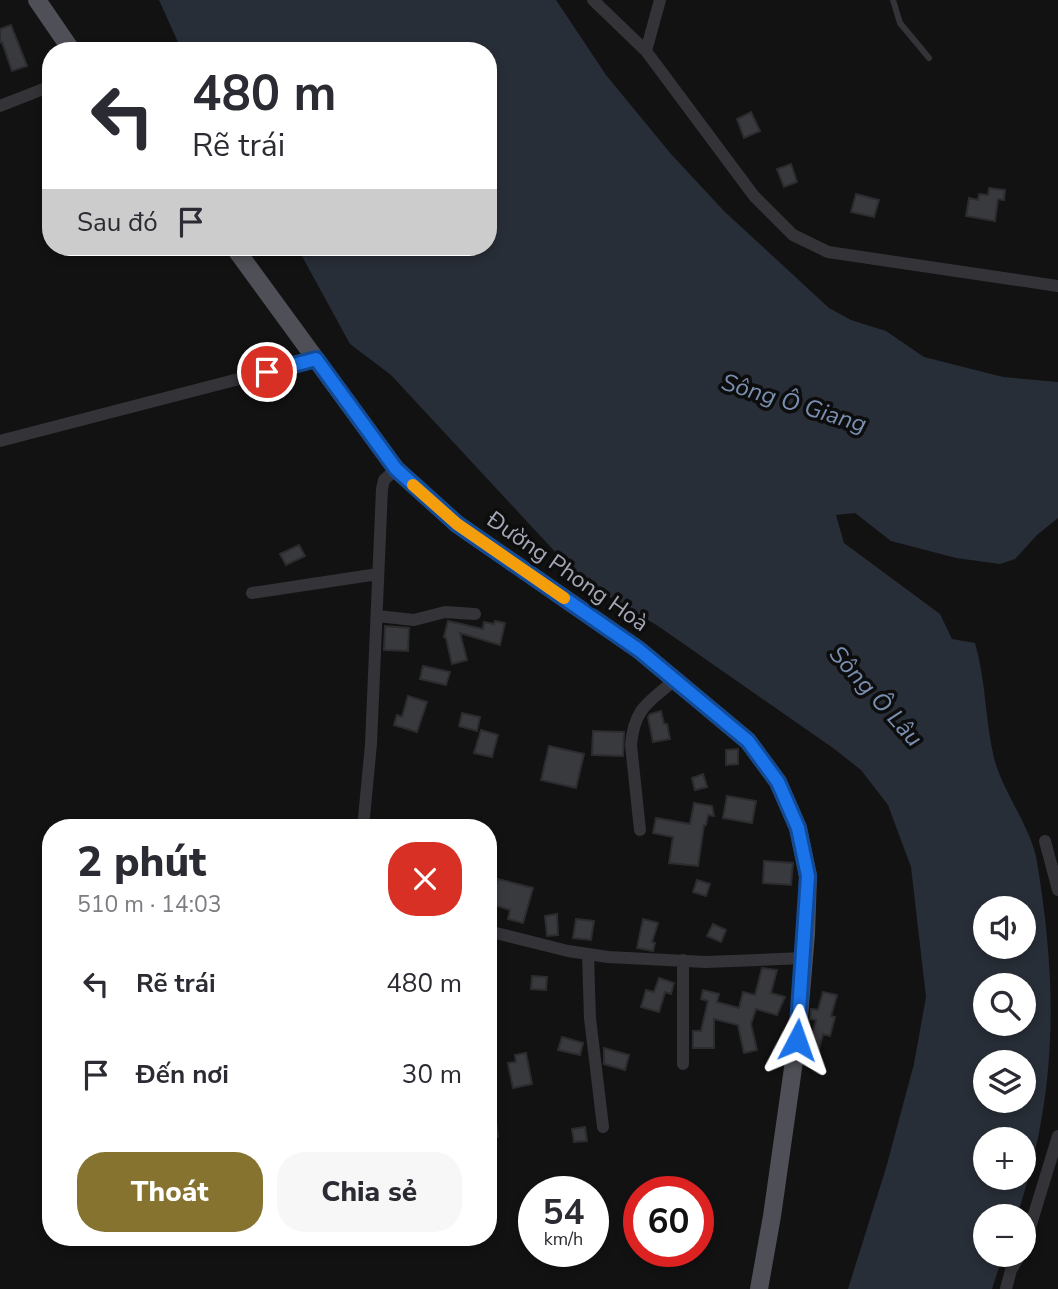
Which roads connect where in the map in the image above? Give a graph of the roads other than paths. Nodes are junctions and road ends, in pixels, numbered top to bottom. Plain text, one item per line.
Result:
1 (37, 0) edge
2 (593, 0) edge
3 (660, 0) edge
4 (893, 0) edge
5 (66, 42) edge
6 (646, 51) junction
7 (929, 58) dead end
8 (42, 90) edge
9 (0, 106) edge
10 (241, 256) edge
11 (1058, 286) edge
12 (316, 359) junction
13 (0, 441) edge
14 (396, 469) junction
15 (378, 574) junction
16 (252, 593) dead end
17 (475, 614) dead end
18 (377, 617) junction
19 (675, 680) junction
20 (364, 819) edge
21 (640, 830) dead end
22 (1045, 841) dead end
23 (1058, 890) edge
24 (497, 933) edge
25 (588, 955) junction
26 (804, 958) junction
27 (683, 960) junction
28 (683, 1064) dead end
29 (603, 1127) dead end
30 (1058, 1136) edge
31 (1036, 1208) edge
32 (1013, 1267) edge
33 (759, 1289) edge
34 (1006, 1289) edge

1 - 5 main road
2 - 6 street
3 - 6 street
4 - 7 lane
6 - 11 street
8 - 9 street
10 - 12 main road, Đường Phong Hoà
12 - 13 street
12 - 14 main road, Đường Phong Hoà
14 - 15 street
14 - 19 main road, Đường Phong Hoà
15 - 16 street
15 - 18 street
17 - 18 street
18 - 20 street
19 - 21 street
19 - 26 main road, Đường Phong Hoà
22 - 23 street
24 - 25 street
25 - 27 street
25 - 29 street
26 - 27 street
26 - 33 main road, Đường Phong Hoà
27 - 28 street
30 - 31 street
32 - 34 street

